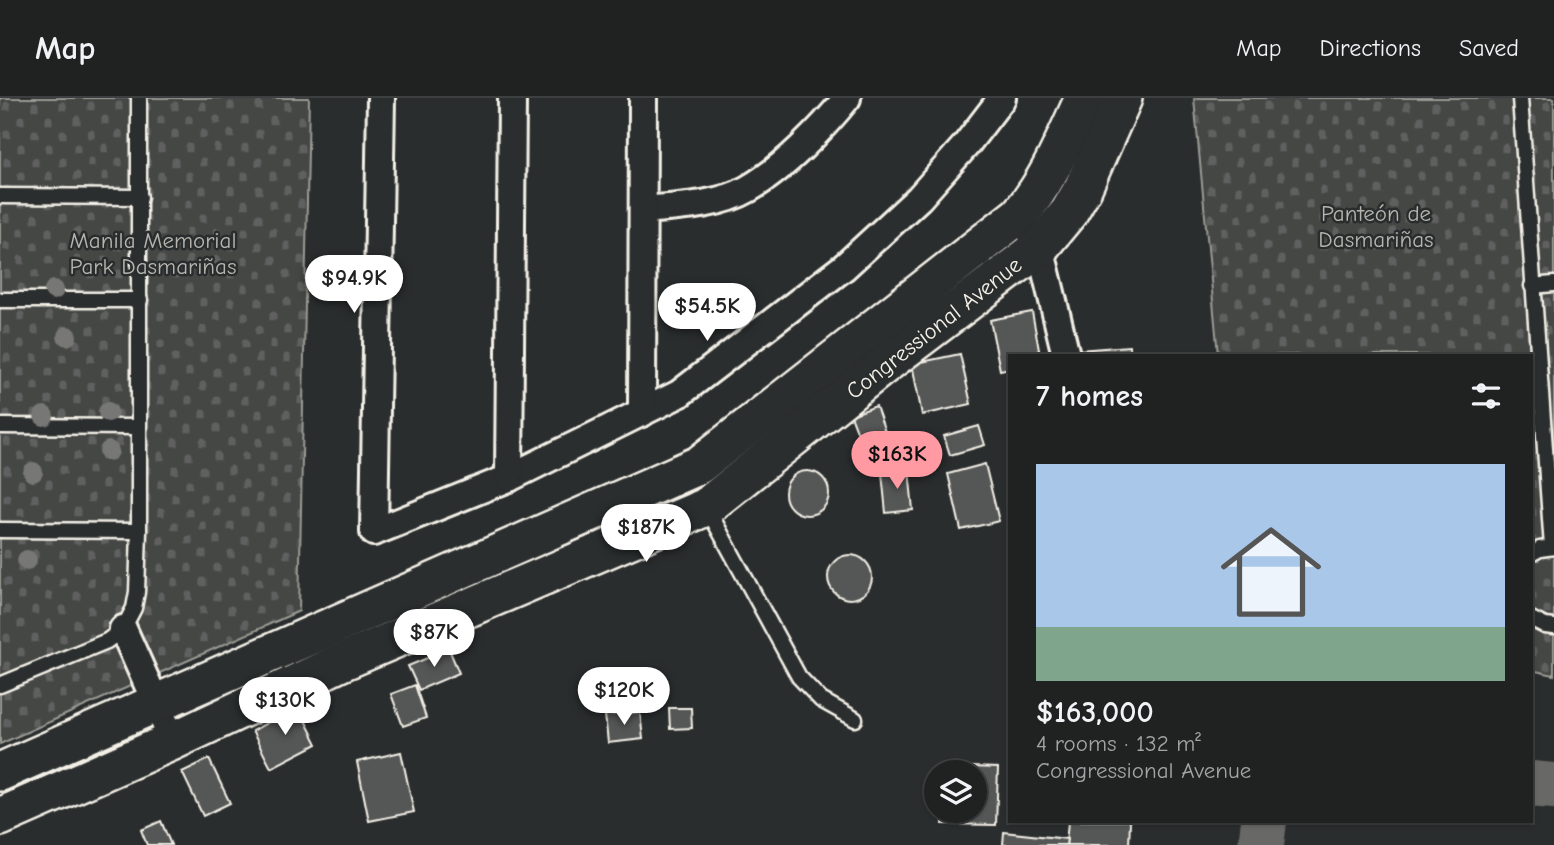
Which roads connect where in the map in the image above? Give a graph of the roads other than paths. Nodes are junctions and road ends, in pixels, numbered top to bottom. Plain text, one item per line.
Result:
1 (139, 98) edge
2 (381, 98) edge
3 (512, 98) edge
4 (643, 98) edge
5 (847, 98) edge
6 (1002, 98) edge
7 (1084, 98) edge
8 (1123, 98) edge
9 (1520, 98) edge
10 (0, 195) edge
11 (140, 197) junction
12 (643, 210) junction
13 (1019, 215) junction
14 (1040, 247) junction
15 (1554, 285) edge
16 (1532, 286) junction
17 (0, 300) edge
18 (140, 300) junction
19 (1066, 354) edge
20 (642, 414) junction
21 (0, 426) edge
22 (138, 427) junction
23 (509, 478) junction
24 (706, 507) junction
25 (0, 530) edge
26 (139, 531) junction
27 (1553, 547) edge
28 (1533, 553) edge
29 (1533, 621) edge
30 (1554, 627) edge
31 (122, 629) junction
32 (0, 685) edge
33 (156, 703) junction
34 (855, 719) dead end
35 (173, 741) junction
36 (0, 772) edge
37 (0, 817) edge

1 - 11 lane
2 - 23 street
3 - 23 street
4 - 12 street
5 - 12 street
6 - 20 street
7 - 13 main road, Congressional Avenue
8 - 14 main road, Congressional Avenue
9 - 16 lane
10 - 11 lane
11 - 18 lane
12 - 20 street
13 - 14 street
13 - 33 main road, Congressional Avenue
14 - 19 street
14 - 24 main road, Congressional Avenue
15 - 16 lane
16 - 27 lane
17 - 18 lane
18 - 22 lane
20 - 23 street
21 - 22 lane
22 - 26 lane
24 - 34 lane
24 - 35 main road, Congressional Avenue
25 - 26 lane
26 - 31 lane
27 - 28 lane
29 - 30 lane
31 - 32 lane
31 - 33 street
33 - 35 street
33 - 36 main road, Congressional Avenue
35 - 37 main road, Congressional Avenue

